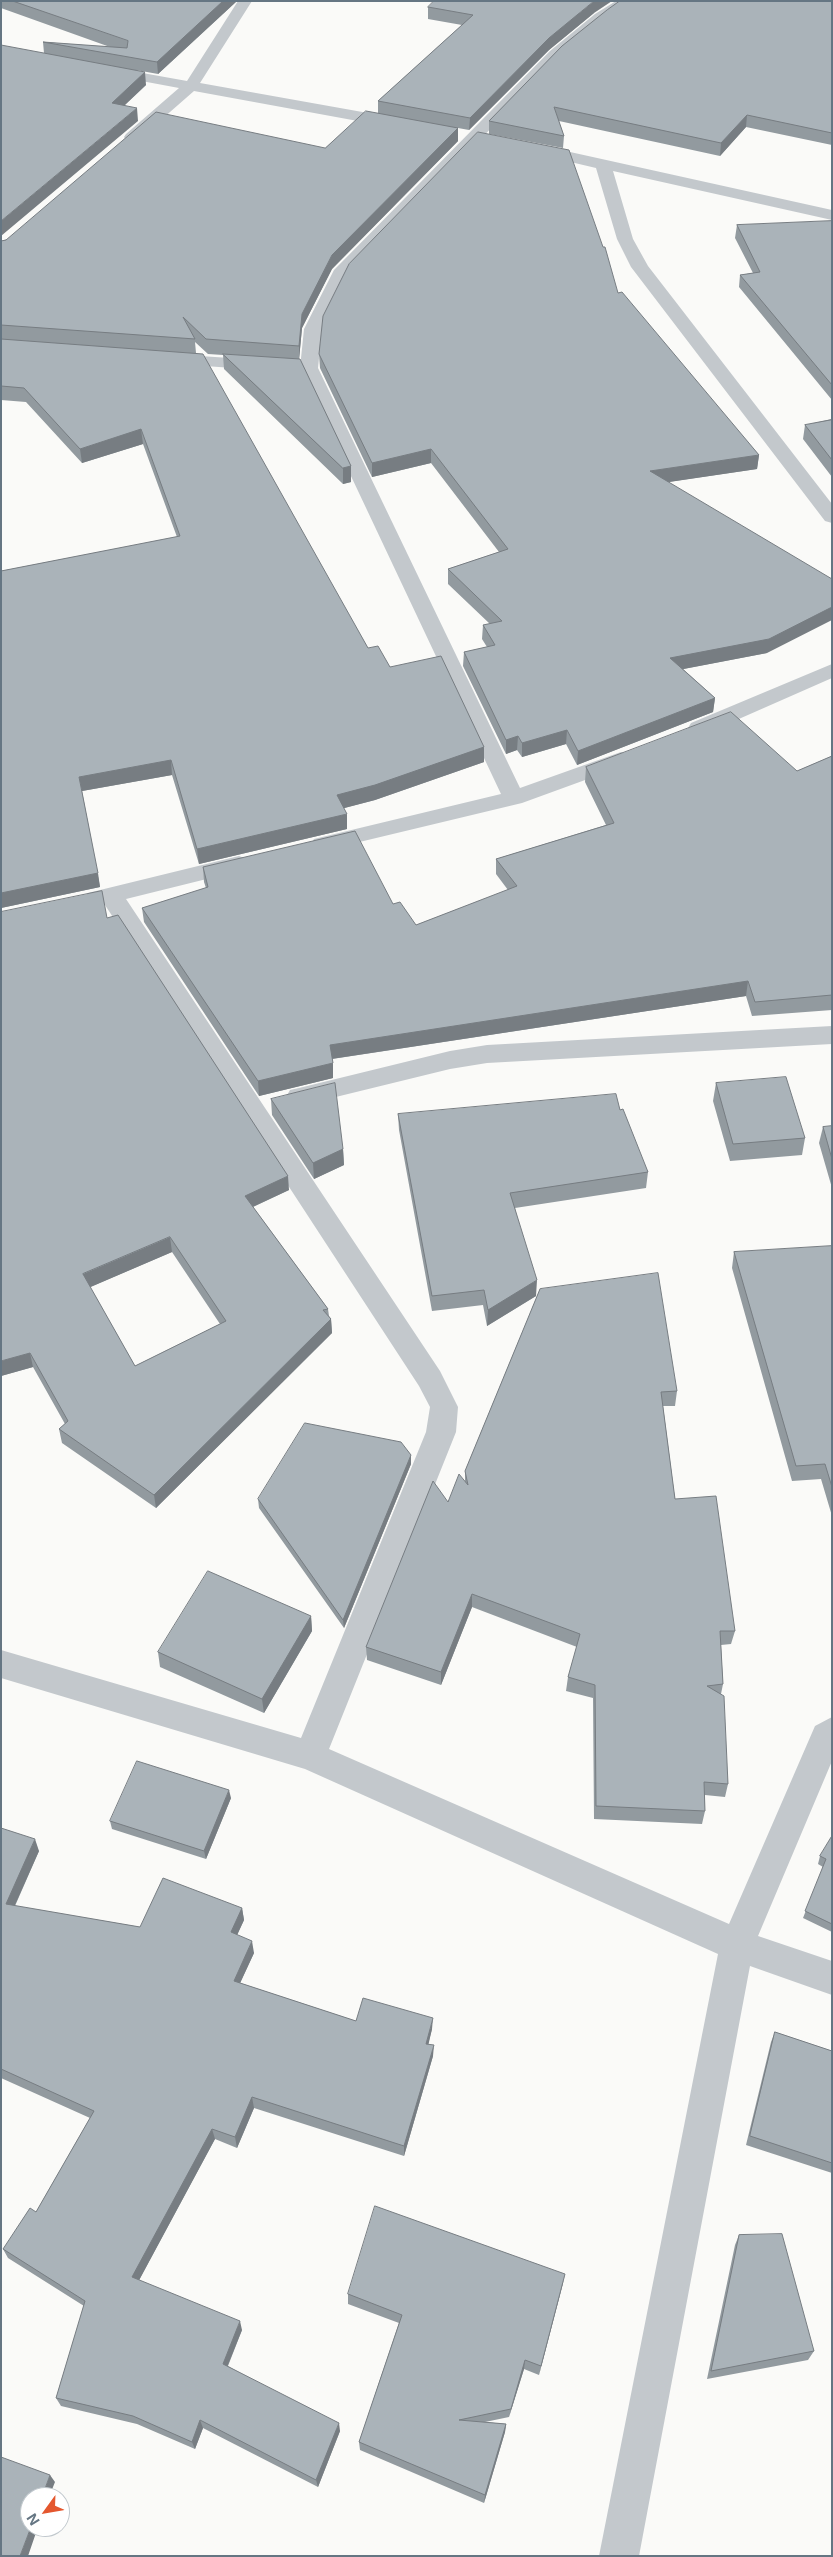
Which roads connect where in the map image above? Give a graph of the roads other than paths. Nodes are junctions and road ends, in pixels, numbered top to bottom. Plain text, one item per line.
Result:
1 (245, 1) edge
2 (627, 1) edge
3 (96, 68) edge
4 (191, 86) junction
5 (414, 126) edge
6 (452, 133) edge
7 (472, 137) junction
8 (490, 141) edge
9 (123, 145) edge
10 (519, 146) edge
11 (604, 163) junction
12 (832, 215) edge
13 (156, 358) edge
14 (309, 368) junction
15 (832, 517) edge
16 (832, 670) edge
17 (681, 735) edge
18 (646, 750) edge
19 (514, 798) junction
20 (303, 849) edge
21 (255, 860) edge
22 (111, 895) junction
23 (75, 903) edge
24 (832, 1035) edge
25 (252, 1109) junction
26 (1, 1664) edge
27 (832, 1732) edge
28 (310, 1756) junction
29 (737, 1945) junction
30 (832, 1978) edge
31 (619, 2556) edge

1 - 4 street
2 - 7 street
3 - 4 street
4 - 5 street
4 - 9 street
6 - 7 street
7 - 8 street
7 - 14 street
10 - 11 street
11 - 12 street
11 - 15 street
13 - 14 street
14 - 19 street
16 - 17 street
18 - 19 street
19 - 20 street
21 - 22 street
22 - 23 street
22 - 25 street
24 - 25 street
25 - 28 street
26 - 28 street
27 - 29 street
28 - 29 street
29 - 30 street
29 - 31 street

